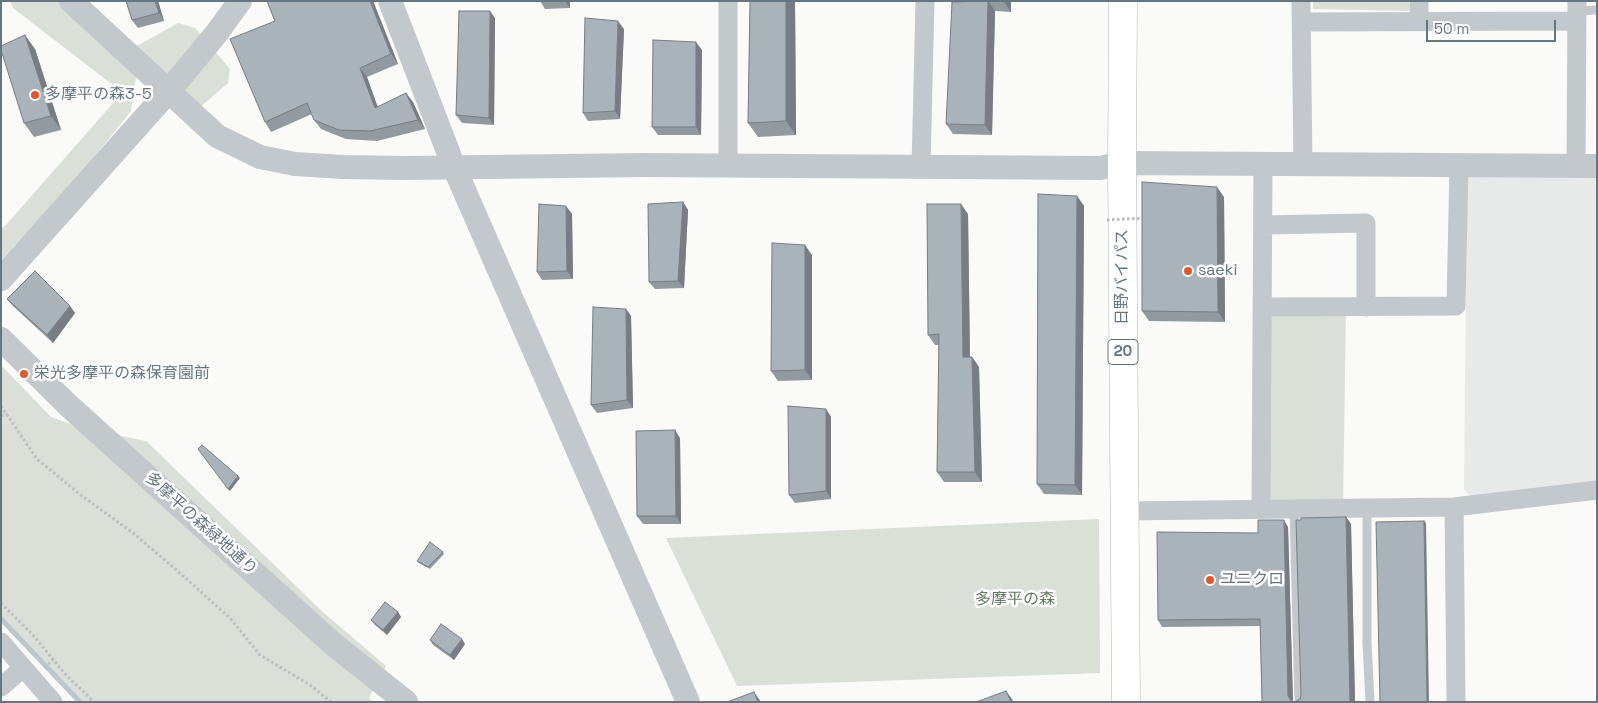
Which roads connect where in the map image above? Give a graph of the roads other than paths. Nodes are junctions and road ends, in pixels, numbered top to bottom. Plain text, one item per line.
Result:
1 (71, 1) edge
2 (240, 1) edge
3 (390, 1) edge
4 (728, 1) edge
5 (925, 1) edge
6 (1124, 1) edge
7 (1301, 1) edge
8 (1419, 1) edge
9 (1597, 10) edge
10 (1577, 11) edge
11 (1301, 22) junction
12 (1419, 22) junction
13 (168, 92) junction
14 (1122, 163) junction
15 (1263, 164) junction
16 (728, 165) junction
17 (1303, 165) junction
18 (1459, 166) junction
19 (1586, 166) edge
20 (454, 167) junction
21 (921, 167) junction
22 (1263, 225) junction
23 (1, 279) edge
24 (1262, 307) junction
25 (1366, 307) junction
26 (1, 339) edge
27 (1597, 490) edge
28 (1367, 508) junction
29 (1454, 508) junction
30 (1261, 509) junction
31 (1294, 509) junction
32 (1124, 511) junction
33 (1, 642) edge
34 (23, 668) junction
35 (1, 687) edge
36 (53, 702) edge
37 (406, 702) edge
38 (688, 702) edge
39 (1126, 702) edge
40 (1299, 702) edge
41 (1370, 702) edge
42 (1456, 702) edge

1 - 13 street
2 - 13 street
3 - 20 street
4 - 16 street
5 - 21 street
6 - 14 highway, 日野バイパス / 20
7 - 11 street
8 - 12 street
9 - 10 lane
10 - 12 street
10 - 19 street
11 - 12 street
11 - 17 street
13 - 20 street
13 - 23 street
14 - 15 street
14 - 21 street
14 - 32 highway, 日野バイパス / 20
15 - 17 street
15 - 22 street
16 - 20 street
16 - 21 street
17 - 18 street
18 - 19 street
18 - 25 street
20 - 38 street
22 - 24 street
22 - 25 street
24 - 25 street
24 - 30 street
26 - 37 street, 多摩平の森緑地通り
27 - 29 street
28 - 29 street
28 - 31 street
28 - 41 lane
29 - 42 street
30 - 31 street
30 - 32 street
31 - 40 lane
32 - 39 highway, 日野バイパス / 20
33 - 34 street
34 - 35 street
34 - 36 street

